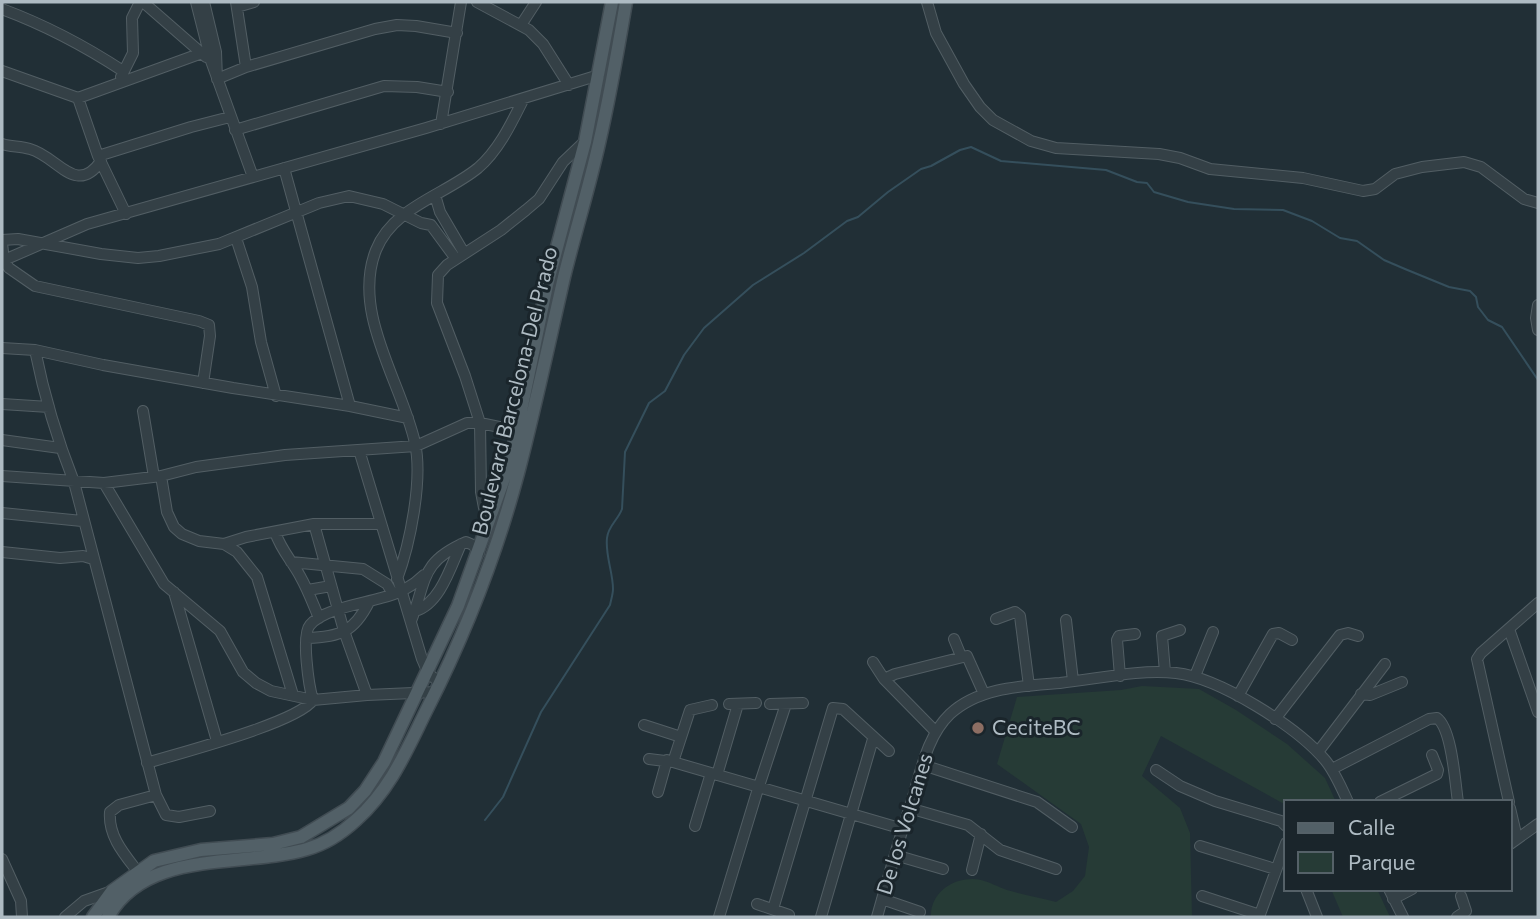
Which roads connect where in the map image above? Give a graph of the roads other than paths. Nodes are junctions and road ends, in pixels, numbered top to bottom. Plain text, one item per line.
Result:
1 (141, 2) edge
2 (196, 2) edge
3 (204, 2) edge
4 (254, 2) edge
5 (461, 2) edge
6 (477, 2) edge
7 (499, 2) edge
8 (536, 2) edge
9 (612, 2) edge
10 (626, 2) edge
11 (927, 2) edge
12 (236, 5) edge
13 (2, 9) edge
14 (503, 14) junction
15 (521, 25) junction
16 (457, 33) junction
17 (202, 53) junction
18 (211, 61) junction
19 (246, 67) junction
20 (2, 71) edge
21 (124, 71) junction
22 (599, 75) junction
23 (217, 79) junction
24 (119, 82) junction
25 (569, 85) junction
26 (448, 92) junction
27 (78, 98) junction
28 (524, 98) junction
29 (230, 117) junction
30 (441, 124) junction
31 (235, 130) junction
32 (584, 142) junction
33 (2, 144) edge
34 (100, 159) junction
35 (563, 162) junction
36 (284, 168) junction
37 (578, 168) junction
38 (253, 177) junction
39 (435, 195) junction
40 (1538, 203) edge
41 (298, 213) junction
42 (126, 214) junction
43 (405, 215) junction
44 (236, 239) junction
45 (2, 242) edge
46 (45, 243) junction
47 (460, 256) junction
48 (3, 261) edge
49 (1538, 304) edge
50 (1538, 330) edge
51 (2, 348) edge
52 (35, 350) junction
53 (203, 383) junction
54 (276, 396) junction
55 (2, 404) edge
56 (350, 406) junction
57 (49, 407) junction
58 (143, 411) dead end
59 (408, 418) junction
60 (480, 423) junction
61 (522, 432) junction
62 (2, 440) edge
63 (416, 446) junction
64 (60, 448) junction
65 (359, 450) junction
66 (2, 476) edge
67 (158, 476) junction
68 (74, 482) junction
69 (104, 483) junction
70 (2, 513) edge
71 (492, 515) junction
72 (82, 521) junction
73 (381, 523) junction
74 (314, 524) junction
75 (275, 532) junction
76 (224, 544) junction
77 (462, 544) junction
78 (2, 552) edge
79 (479, 553) junction
80 (93, 559) junction
81 (291, 562) junction
82 (327, 567) junction
83 (424, 575) junction
84 (397, 579) junction
85 (331, 586) junction
86 (307, 590) junction
87 (173, 592) junction
88 (397, 593) junction
89 (369, 602) junction
90 (1538, 603) edge
91 (338, 610) junction
92 (413, 617) junction
93 (319, 618) junction
94 (996, 618) dead end
95 (1066, 620) dead end
96 (1509, 629) junction
97 (1180, 630) dead end
98 (344, 631) junction
99 (1213, 632) dead end
100 (1135, 634) dead end
101 (1358, 636) dead end
102 (307, 638) junction
103 (954, 639) dead end
104 (1292, 639) dead end
105 (964, 656) junction
106 (873, 662) dead end
107 (1385, 664) dead end
108 (1165, 672) junction
109 (428, 673) junction
110 (1120, 676) junction
111 (1195, 677) junction
112 (884, 680) junction
113 (1073, 681) junction
114 (1402, 682) dead end
115 (1029, 686) junction
116 (438, 688) junction
117 (419, 693) junction
118 (984, 694) junction
119 (1361, 694) junction
120 (293, 695) junction
121 (367, 695) junction
122 (1238, 696) junction
123 (313, 700) junction
124 (803, 703) dead end
125 (756, 704) dead end
126 (770, 704) dead end
127 (786, 704) junction
128 (712, 705) dead end
129 (1538, 712) edge
130 (1275, 719) junction
131 (644, 725) dead end
132 (936, 732) junction
133 (681, 737) junction
134 (873, 739) junction
135 (217, 741) junction
136 (889, 751) dead end
137 (1318, 752) junction
138 (1432, 755) dead end
139 (649, 759) dead end
140 (670, 761) junction
141 (147, 763) junction
142 (923, 765) junction
143 (1332, 769) junction
144 (1156, 770) dead end
145 (714, 774) junction
146 (759, 787) junction
147 (658, 792) dead end
148 (156, 795) junction
149 (806, 800) junction
150 (1347, 800) edge
151 (1384, 800) edge
152 (1458, 800) edge
153 (1509, 800) edge
154 (909, 808) junction
155 (210, 811) dead end
156 (851, 814) junction
157 (1284, 824) edge
158 (1538, 824) edge
159 (695, 826) dead end
160 (1072, 827) dead end
161 (902, 829) junction
162 (981, 834) junction
163 (1514, 841) edge
164 (1200, 846) dead end
165 (1284, 848) edge
166 (201, 850) junction
167 (895, 855) junction
168 (2, 859) edge
169 (199, 864) junction
170 (943, 869) dead end
171 (1056, 869) dead end
172 (1275, 869) junction
173 (972, 870) dead end
174 (138, 872) junction
175 (112, 891) junction
176 (1307, 891) edge
177 (1391, 894) edge
178 (1202, 896) dead end
179 (1461, 896) dead end
180 (882, 899) junction
181 (757, 904) dead end
182 (773, 909) junction
183 (919, 912) dead end
184 (789, 915) dead end
185 (1259, 916) edge
186 (22, 917) edge
187 (65, 917) edge
188 (93, 917) edge
189 (108, 917) edge
190 (719, 917) edge
191 (821, 917) edge
192 (877, 917) edge
193 (1317, 917) edge
194 (1403, 917) edge
195 (1457, 917) edge

1 - 17 street
1 - 21 street
2 - 18 street
3 - 23 street
4 - 12 street
5 - 16 street
6 - 14 street
7 - 14 street
8 - 15 street
9 - 22 main road, Boulevard Barcelona-Del Prado
10 - 61 main road, Boulevard Barcelona-Del Prado
11 - 40 street
12 - 19 street
13 - 21 street
14 - 15 street
15 - 25 street
16 - 19 street
16 - 26 street
17 - 18 street
17 - 24 street
18 - 23 street
19 - 23 street
20 - 27 street
21 - 24 street
22 - 25 street
22 - 32 main road, Boulevard Barcelona-Del Prado
23 - 29 street
24 - 27 street
25 - 28 street
26 - 30 street
26 - 31 street
27 - 34 street
28 - 30 street
28 - 39 street
29 - 31 street
29 - 34 street
30 - 36 street
31 - 38 street
32 - 35 street
32 - 37 main road, Boulevard Barcelona-Del Prado
33 - 34 street
34 - 42 street
35 - 37 street
35 - 47 street
36 - 38 street
36 - 41 street
37 - 61 main road, Boulevard Barcelona-Del Prado
38 - 42 street
39 - 43 street
39 - 47 street
41 - 43 street
41 - 44 street
41 - 56 street
42 - 46 street
43 - 47 street
43 - 59 street
44 - 46 street
44 - 54 street
45 - 46 street
45 - 48 street
46 - 48 street
47 - 60 street
48 - 53 street
49 - 50 street
51 - 52 street
52 - 53 street
52 - 57 street
53 - 54 street
54 - 56 street
55 - 57 street
56 - 59 street
57 - 64 street
58 - 67 street
59 - 63 street
60 - 61 street
60 - 63 street
60 - 71 street
61 - 71 main road, Boulevard Barcelona-Del Prado
61 - 116 main road, Boulevard Barcelona-Del Prado
62 - 64 street
63 - 65 street
63 - 84 street
64 - 68 street
65 - 67 street
65 - 73 street
66 - 68 street
67 - 69 street
67 - 76 street
68 - 69 street
68 - 72 street
69 - 87 street
70 - 72 street
71 - 79 main road, Boulevard Barcelona-Del Prado
72 - 80 street
73 - 74 street
73 - 84 street
74 - 75 street
74 - 82 street
75 - 76 street
75 - 81 street
76 - 120 street
77 - 79 street
77 - 83 street
77 - 92 street
78 - 80 street
79 - 109 main road, Boulevard Barcelona-Del Prado
80 - 141 street
81 - 82 street
81 - 86 street
82 - 85 street
82 - 88 street
83 - 88 street
83 - 92 street
84 - 88 street
85 - 86 street
85 - 91 street
86 - 93 street
87 - 120 street
87 - 135 street
88 - 89 street
88 - 92 street
89 - 91 street
89 - 98 street
90 - 96 street
91 - 93 street
91 - 98 street
92 - 109 street
93 - 102 street
94 - 115 street
95 - 113 street
96 - 129 street
96 - 153 street
97 - 108 street
98 - 102 street
98 - 121 street
99 - 111 street
100 - 110 street
101 - 130 street
102 - 123 street
103 - 105 street
104 - 122 street
105 - 112 street
105 - 118 street
106 - 112 street
107 - 119 street
108 - 110 street
108 - 111 street
109 - 116 street
109 - 117 main road, Boulevard Barcelona-Del Prado
110 - 113 street
111 - 122 street
112 - 132 street
113 - 115 street
114 - 119 street
115 - 118 street
116 - 117 street
116 - 169 main road, Boulevard Barcelona-Del Prado
117 - 121 street
117 - 166 main road, Boulevard Barcelona-Del Prado
118 - 132 street
119 - 137 street
120 - 123 street
121 - 123 street
122 - 130 street
123 - 135 street
124 - 127 street
125 - 145 street
126 - 127 street
127 - 146 street
128 - 133 street
130 - 137 street
131 - 133 street
132 - 142 street, De los Volcanes
133 - 140 street
134 - 136 street
134 - 149 street
134 - 156 street
135 - 141 street
137 - 143 street
138 - 151 street
139 - 140 street
140 - 145 street
140 - 147 street
141 - 148 street
142 - 154 street, De los Volcanes
142 - 160 street
143 - 150 street
143 - 152 street
144 - 157 street
145 - 146 street
145 - 159 street
146 - 149 street
146 - 190 street
148 - 155 street
148 - 174 street
149 - 156 street
149 - 182 street
154 - 161 street, De los Volcanes
154 - 162 street
156 - 161 street
156 - 191 street
158 - 163 street
161 - 167 street, De los Volcanes
162 - 171 street
162 - 173 street
164 - 172 street
165 - 172 street
166 - 169 main road
166 - 174 main road, Boulevard Barcelona-Del Prado
167 - 170 street
167 - 180 street, De los Volcanes
168 - 186 street
169 - 189 main road, Boulevard Barcelona-Del Prado
172 - 185 street
174 - 175 main road, Boulevard Barcelona-Del Prado
175 - 187 street
175 - 188 main road, Boulevard Barcelona-Del Prado
176 - 193 street
177 - 194 street
178 - 185 street
179 - 195 street
180 - 183 street
180 - 192 street, De los Volcanes
181 - 182 street
182 - 184 street

